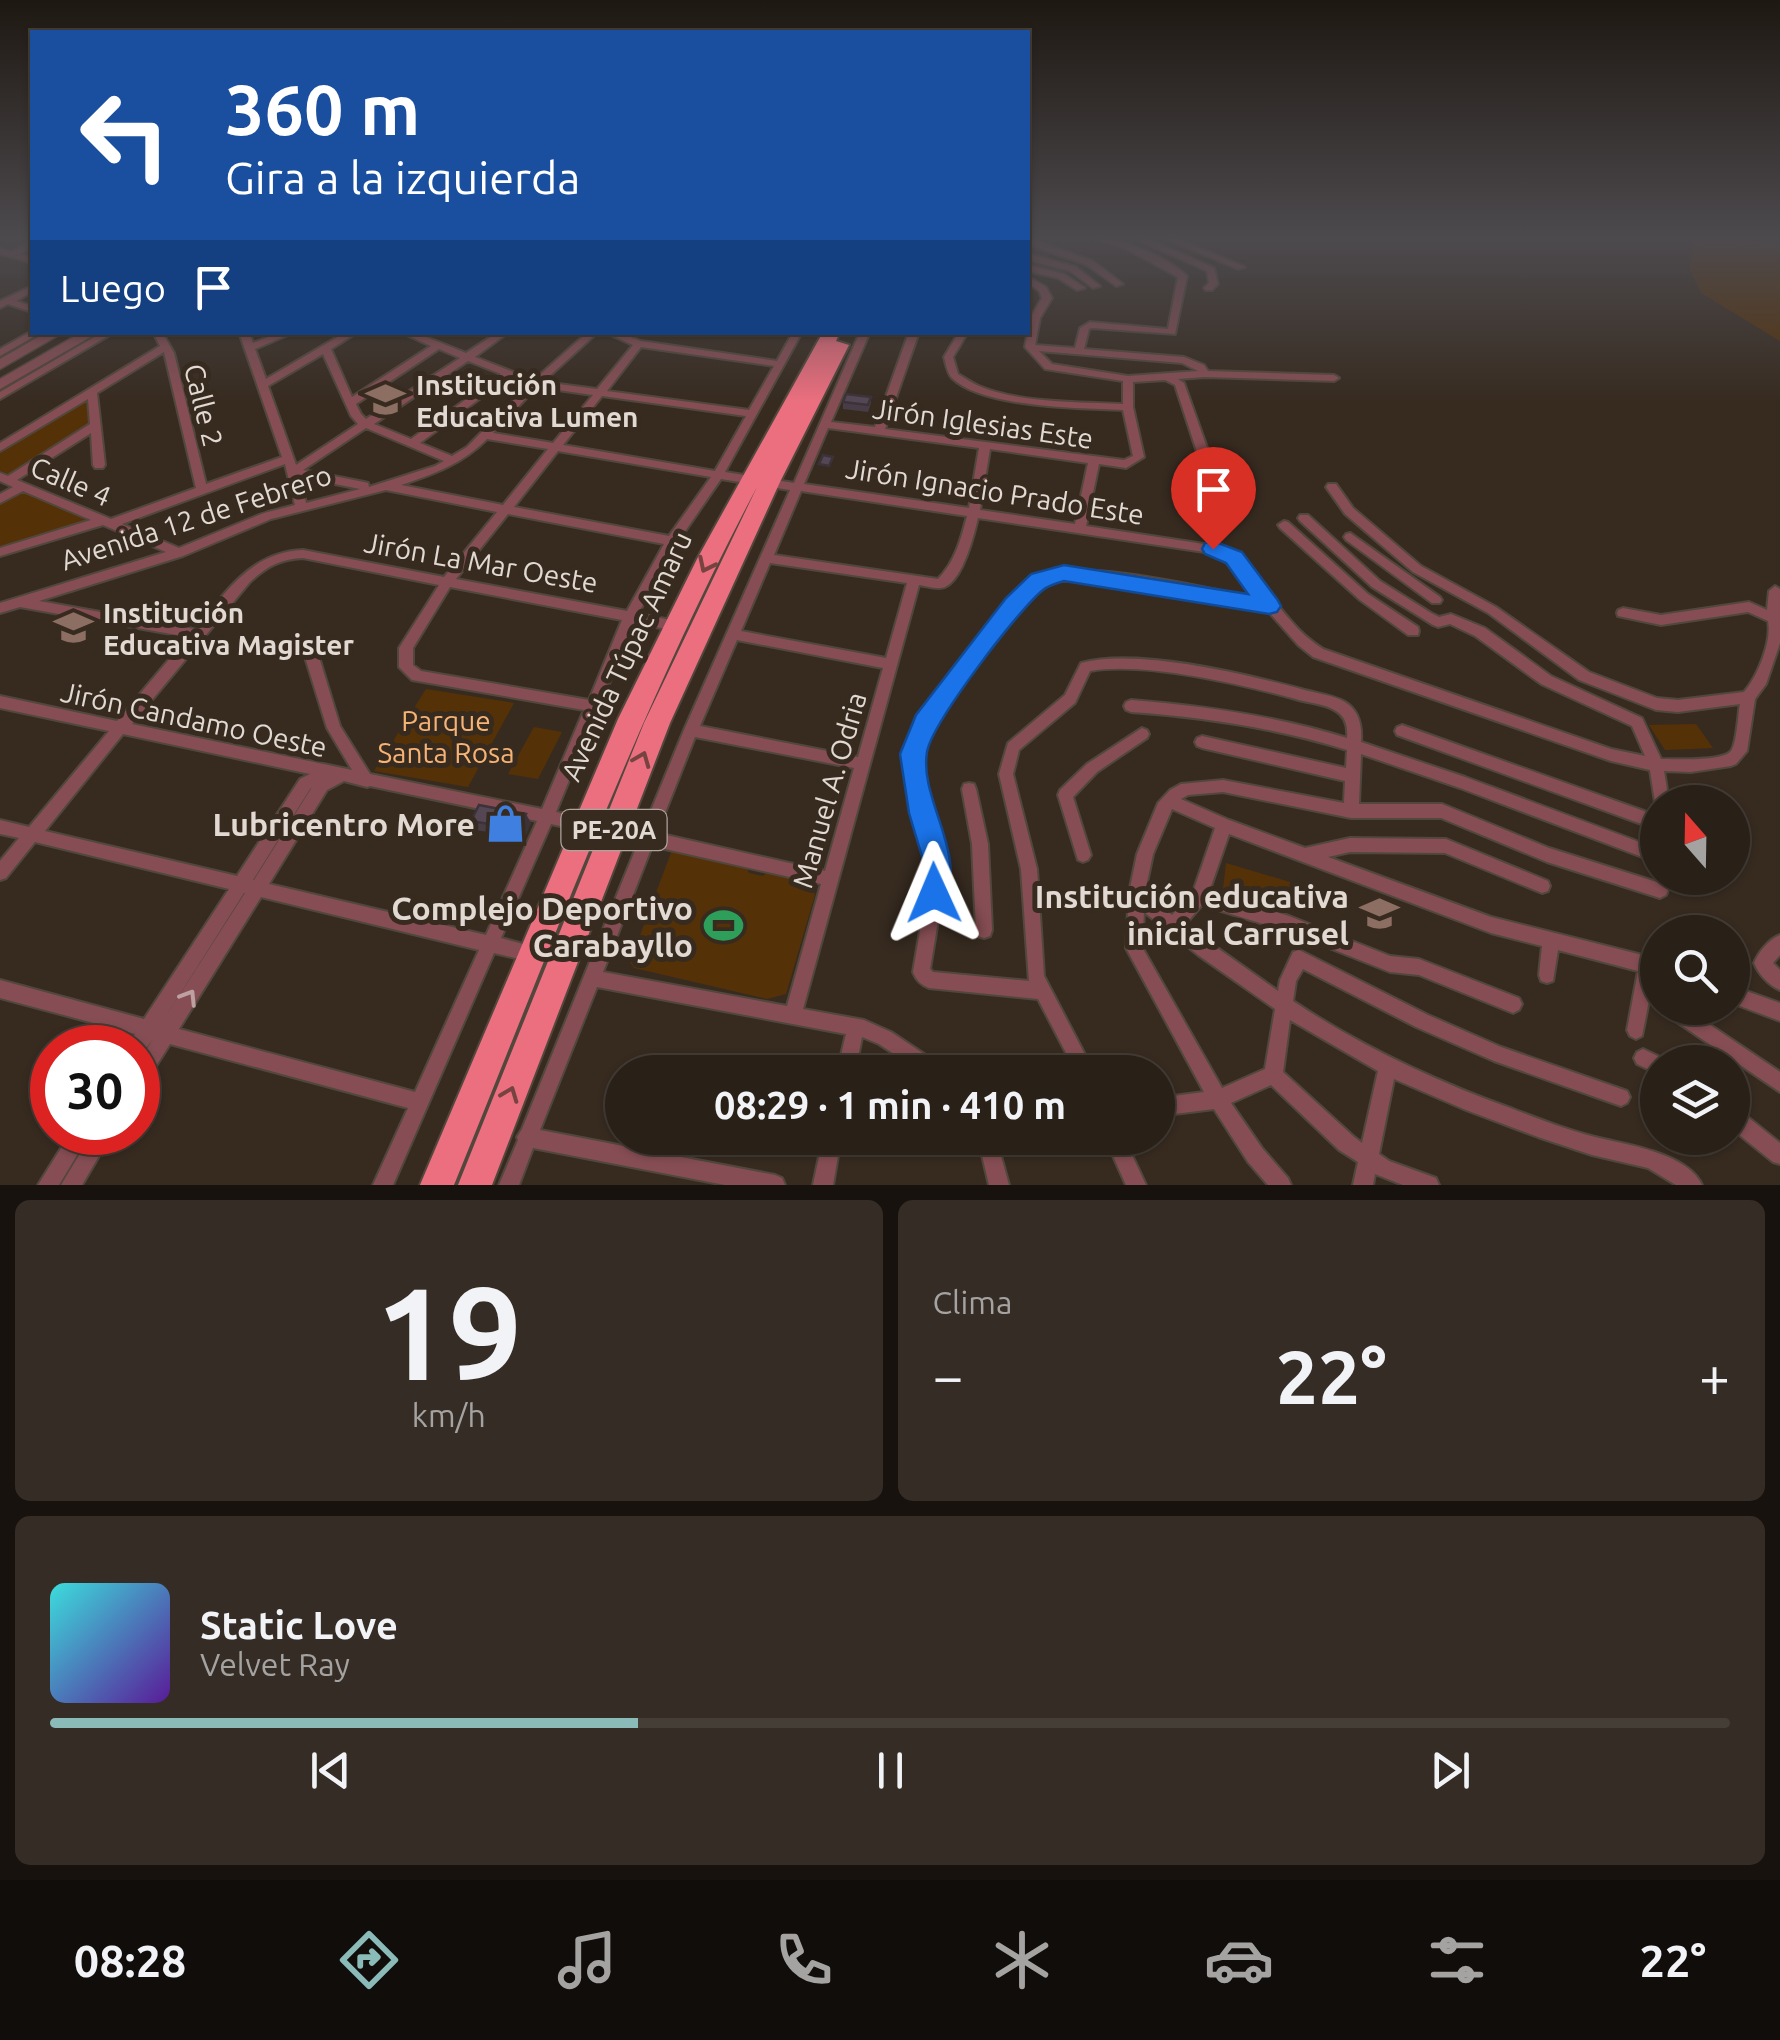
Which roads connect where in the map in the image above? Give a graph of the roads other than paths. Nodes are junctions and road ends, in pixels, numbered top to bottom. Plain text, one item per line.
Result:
1 (1044, 292) edge
2 (1182, 292) edge
3 (3, 302) edge
4 (30, 309) edge
5 (33, 335) edge
6 (53, 335) edge
7 (88, 335) edge
8 (106, 335) edge
9 (159, 335) edge
10 (245, 335) edge
11 (283, 335) edge
12 (349, 335) edge
13 (411, 335) edge
14 (500, 335) edge
15 (591, 335) edge
16 (616, 335) edge
17 (796, 335) edge
18 (831, 335) edge
19 (845, 335) edge
20 (864, 335) edge
21 (913, 335) edge
22 (962, 335) edge
23 (639, 344) junction
24 (438, 346) junction
25 (166, 347) junction
26 (1030, 347) junction
27 (250, 348) junction
28 (326, 349) junction
29 (1079, 350) junction
30 (0, 354) edge
31 (468, 357) junction
32 (67, 358) junction
33 (780, 364) junction
34 (0, 365) edge
35 (507, 374) junction
36 (1205, 374) junction
37 (1166, 377) junction
38 (1334, 378) dead end
39 (1128, 379) junction
40 (535, 384) junction
41 (263, 385) junction
42 (0, 386) edge
43 (92, 392) junction
44 (599, 392) junction
45 (0, 396) edge
46 (350, 402) junction
47 (1128, 407) junction
48 (751, 413) junction
49 (365, 424) junction
50 (824, 424) junction
51 (95, 425) junction
52 (879, 432) junction
53 (485, 434) junction
54 (412, 444) junction
55 (985, 447) junction
56 (0, 448) edge
57 (556, 448) junction
58 (288, 459) junction
59 (454, 461) junction
60 (1094, 461) junction
61 (99, 465) dead end
62 (293, 472) junction
63 (1210, 473) dead end
64 (718, 475) junction
65 (4, 479) edge
66 (773, 482) junction
67 (387, 486) junction
68 (22, 487) junction
69 (1332, 487) dead end
70 (202, 490) junction
71 (0, 499) edge
72 (301, 506) junction
73 (505, 509) junction
74 (974, 512) junction
75 (1304, 518) dead end
76 (107, 523) junction
77 (1284, 525) dead end
78 (1080, 529) junction
79 (1350, 537) dead end
80 (672, 541) junction
81 (0, 552) edge
82 (178, 552) junction
83 (768, 558) junction
84 (914, 580) junction
85 (447, 582) junction
86 (1775, 591) dead end
87 (1436, 600) dead end
88 (18, 602) junction
89 (1269, 606) junction
90 (0, 608) edge
91 (1623, 613) dead end
92 (631, 615) junction
93 (1776, 619) edge
94 (676, 626) junction
95 (1414, 631) dead end
96 (198, 634) junction
97 (734, 635) junction
98 (312, 657) dead end
99 (890, 664) junction
100 (1748, 697) junction
101 (0, 702) edge
102 (592, 706) junction
103 (1131, 706) dead end
104 (120, 728) junction
105 (692, 730) junction
106 (1402, 732) dead end
107 (1142, 734) dead end
108 (1202, 742) dead end
109 (1352, 746) junction
110 (864, 764) junction
111 (1656, 765) junction
112 (332, 774) junction
113 (1351, 776) junction
114 (368, 781) junction
115 (1659, 785) edge
116 (969, 789) dead end
117 (1169, 801) junction
118 (1351, 811) junction
119 (547, 816) junction
120 (1640, 817) edge
121 (1224, 825) junction
122 (601, 826) junction
123 (0, 827) edge
124 (32, 834) junction
125 (649, 837) junction
126 (1640, 850) edge
127 (1307, 854) junction
128 (1082, 856) dead end
129 (0, 873) edge
130 (830, 879) junction
131 (1640, 884) edge
132 (250, 885) junction
133 (1542, 886) dead end
134 (1198, 897) junction
135 (1139, 898) junction
136 (1173, 926) junction
137 (984, 930) dead end
138 (1550, 940) junction
139 (1780, 943) edge
140 (490, 944) junction
141 (534, 955) junction
142 (1640, 963) edge
143 (1547, 975) dead end
144 (592, 978) junction
145 (1780, 982) edge
146 (0, 989) edge
147 (1043, 991) junction
148 (1750, 1001) edge
149 (1513, 1004) dead end
150 (1284, 1008) junction
151 (1780, 1012) edge
152 (793, 1014) junction
153 (1640, 1020) edge
154 (135, 1025) edge
155 (1695, 1025) edge
156 (160, 1026) edge
157 (856, 1027) junction
158 (1636, 1030) dead end
159 (160, 1032) edge
160 (850, 1055) edge
161 (910, 1055) edge
162 (1075, 1055) edge
163 (1388, 1065) junction
164 (1273, 1075) junction
165 (1780, 1083) edge
166 (1621, 1097) dead end
167 (1218, 1099) junction
168 (418, 1102) junction
169 (1175, 1105) edge
170 (1750, 1131) edge
171 (526, 1137) junction
172 (67, 1155) edge
173 (89, 1155) edge
174 (828, 1155) edge
175 (991, 1155) edge
176 (1122, 1155) edge
177 (1780, 1155) edge
178 (1367, 1158) junction
179 (48, 1185) edge
180 (70, 1185) edge
181 (382, 1185) edge
182 (437, 1185) edge
183 (475, 1185) edge
184 (509, 1185) edge
185 (775, 1185) edge
186 (822, 1185) edge
187 (999, 1185) edge
188 (1136, 1185) edge
189 (1281, 1185) edge
190 (1363, 1185) edge
191 (1430, 1185) edge
192 (1692, 1185) edge

1 - 26 street
2 - 29 street
3 - 4 street
5 - 30 street
6 - 34 street
7 - 42 street
8 - 32 street
9 - 25 street, Calle 2
10 - 27 street
11 - 27 street
12 - 28 street
13 - 24 street
14 - 31 street
15 - 40 street, Avenida 12 de Febrero
16 - 23 street
17 - 33 street
18 - 66 highway, Avenida Túpac Amaru / PE-20A
19 - 66 highway, Avenida Túpac Amaru / PE-20A
20 - 50 street, Avenida Túpac Amaru
21 - 52 street
22 - 47 street
23 - 33 street
23 - 44 street
24 - 31 street
24 - 46 street
25 - 43 street
25 - 70 street, Calle 2
26 - 29 street
26 - 39 street
27 - 41 street
28 - 41 street
28 - 46 street
29 - 36 street
31 - 35 street
31 - 49 street
32 - 42 street
32 - 45 street
33 - 48 street
35 - 40 street
35 - 54 street
36 - 37 street
36 - 38 street
37 - 39 street
37 - 63 street
39 - 47 street
40 - 44 street
40 - 53 street, Avenida 12 de Febrero
41 - 58 street
43 - 51 street
43 - 56 street
44 - 48 street
44 - 57 street
46 - 49 street
47 - 60 street, Jirón Iglesias Este
48 - 64 street
49 - 54 street
49 - 62 street
50 - 52 street, Jirón Iglesias Este
50 - 66 street, Avenida Túpac Amaru
51 - 61 street
51 - 65 street
52 - 55 street, Jirón Iglesias Este
53 - 57 street, Jirón Ignacio Prado Este
53 - 59 street, Avenida 12 de Febrero
54 - 59 street
55 - 60 street, Jirón Iglesias Este
55 - 74 street
57 - 64 street, Jirón Ignacio Prado Este
57 - 73 street
58 - 62 street
58 - 70 street
59 - 67 street, Avenida 12 de Febrero
60 - 78 street
62 - 67 street
62 - 72 street
64 - 66 street, Jirón Ignacio Prado Este
64 - 80 street
65 - 68 street, Calle 4
66 - 74 street, Jirón Ignacio Prado Este
66 - 83 street, Avenida Túpac Amaru
66 -> 94 highway, Avenida Túpac Amaru / PE-20A
122 -> 66 highway, Avenida Túpac Amaru / PE-20A
67 - 72 street, Avenida 12 de Febrero
67 - 73 street
68 - 71 street
68 - 76 street, Calle 4
69 - 100 street
70 - 76 street
72 - 82 street, Avenida 12 de Febrero
73 - 80 street
73 - 85 street
74 - 78 street, Jirón Ignacio Prado Este
74 - 84 street
75 - 111 street
76 - 81 street
76 - 82 street, Calle 4
77 - 95 street
78 - 89 street, Jirón Ignacio Prado Este
79 - 87 street
80 - 92 street
82 - 88 street, Avenida 12 de Febrero
83 - 84 street
83 - 97 street, Avenida Túpac Amaru
84 - 99 street, Manuel A. Odria
85 - 92 street, Jirón La Mar Oeste
85 - 96 street, Jirón La Mar Oeste
85 - 102 street
86 - 93 street
88 - 90 street, Avenida 12 de Febrero
88 - 96 street
89 - 111 street
89 - 147 street
91 - 93 street
92 - 94 street, Jirón La Mar Oeste
92 - 102 street
93 - 100 street
94 - 122 highway, Avenida Túpac Amaru / PE-20A
96 - 104 street
97 - 99 street
97 - 105 street, Avenida Túpac Amaru
98 - 114 street
99 - 110 street, Manuel A. Odria
100 - 111 street
101 - 104 street, Jirón Candamo Oeste
102 - 119 street
103 - 109 street
104 - 112 street, Jirón Candamo Oeste
104 - 124 street
105 - 110 street
105 - 125 street, Avenida Túpac Amaru
106 - 120 street
107 - 128 street
108 - 113 street
109 - 113 street
109 - 126 street
109 - 147 street
110 - 130 street, Manuel A. Odria
111 - 115 street
112 - 114 street, Jirón Candamo Oeste
112 - 132 street
113 - 118 street
114 - 119 street, Jirón Candamo Oeste
116 - 137 street
117 - 118 street
117 - 121 street
117 - 135 street
118 - 131 street
119 - 122 street, Jirón Candamo Oeste
119 - 140 street
121 - 127 street
121 - 134 street
122 - 125 street, Jirón Candamo Oeste
122 - 141 highway, Avenida Túpac Amaru / PE-20A
183 -> 122 highway, Avenida Túpac Amaru / PE-20A
123 - 124 street
124 - 129 street
124 - 132 street
125 - 130 street, Jirón Candamo Oeste
125 - 144 street, Avenida Túpac Amaru
127 - 133 street
127 - 138 street
130 - 152 street, Manuel A. Odria
132 - 140 street
132 - 156 street
134 - 136 street
134 - 149 street
135 - 136 street
135 - 167 street
136 - 150 street
138 - 142 street
138 - 143 street
139 - 145 street
140 - 141 street
140 - 168 street
141 - 182 highway, Avenida Túpac Amaru / PE-20A
144 - 152 street
144 - 171 street, Avenida Túpac Amaru
146 - 154 street
147 - 162 street
148 - 151 street
150 - 163 street
150 - 164 street
150 - 166 street
152 - 157 street
153 - 158 street
155 - 165 street
157 - 160 street
157 - 161 street
159 - 168 street
163 - 178 street
163 - 192 street
164 - 167 street
164 - 178 street
167 - 169 street
167 - 189 street
168 - 181 street
170 - 177 street
171 - 184 street, Avenida Túpac Amaru
171 - 185 street
172 - 179 street
173 - 180 street
174 - 186 street
175 - 187 street
176 - 188 street
178 - 190 street
178 - 191 street

